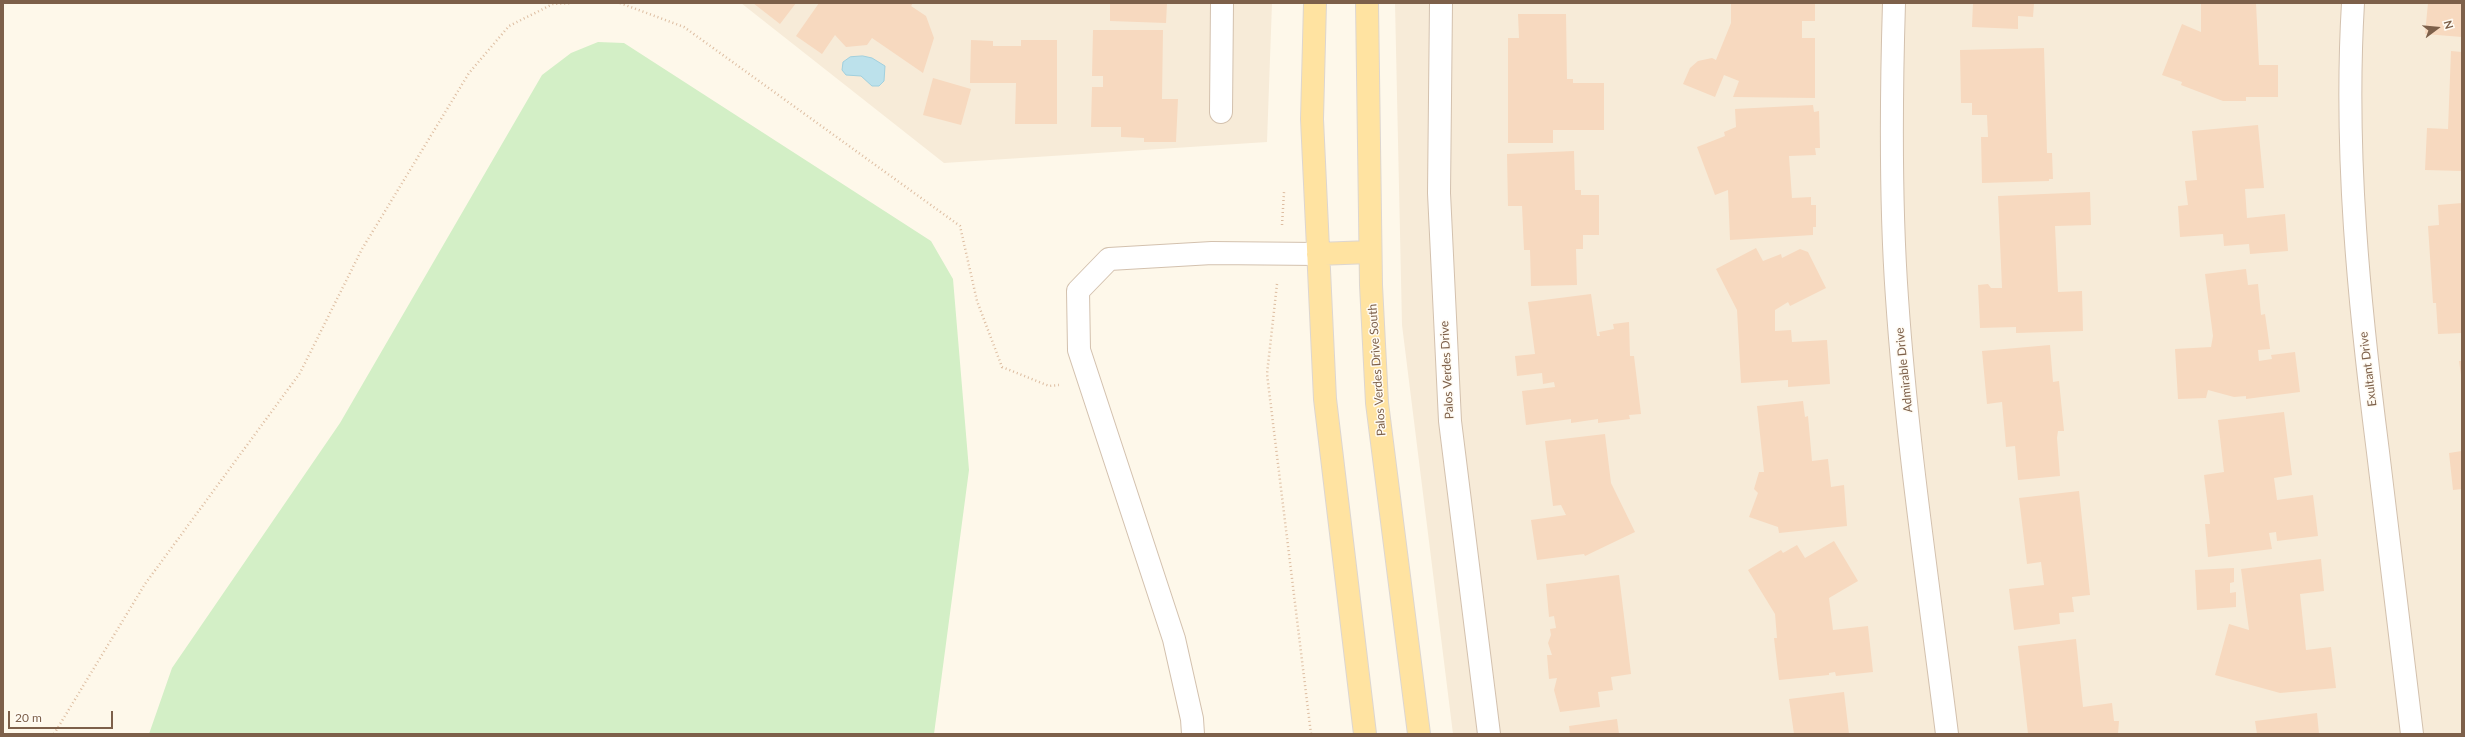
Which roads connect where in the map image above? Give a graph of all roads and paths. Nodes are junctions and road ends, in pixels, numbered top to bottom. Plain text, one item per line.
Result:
1 (553, 3) edge
2 (572, 3) edge
3 (620, 3) edge
4 (1222, 3) edge
5 (1315, 3) edge
6 (1367, 3) edge
7 (1441, 3) edge
8 (1894, 3) edge
9 (2353, 3) edge
10 (1220, 112) dead end
11 (1284, 191) dead end
12 (1370, 252) junction
13 (1279, 254) junction
14 (1318, 254) junction
15 (1089, 381) junction
16 (54, 734) edge
17 (1193, 734) edge
18 (1311, 734) edge
19 (1365, 734) edge
20 (1419, 734) edge
21 (1489, 734) edge
22 (1947, 734) edge
23 (2412, 734) edge

1 - 2 path
1 - 16 path
3 - 15 path
4 - 10 street
5 - 14 main road
6 - 12 main road, Palos Verdes Drive South
7 - 21 street, Palos Verdes Drive
8 - 22 street, Admirable Drive
9 - 23 street, Exultant Drive
11 - 13 path
12 - 14 main road
12 - 20 main road, Palos Verdes Drive South
13 - 14 street
13 - 15 street
13 - 18 path
14 - 19 main road
15 - 17 street

